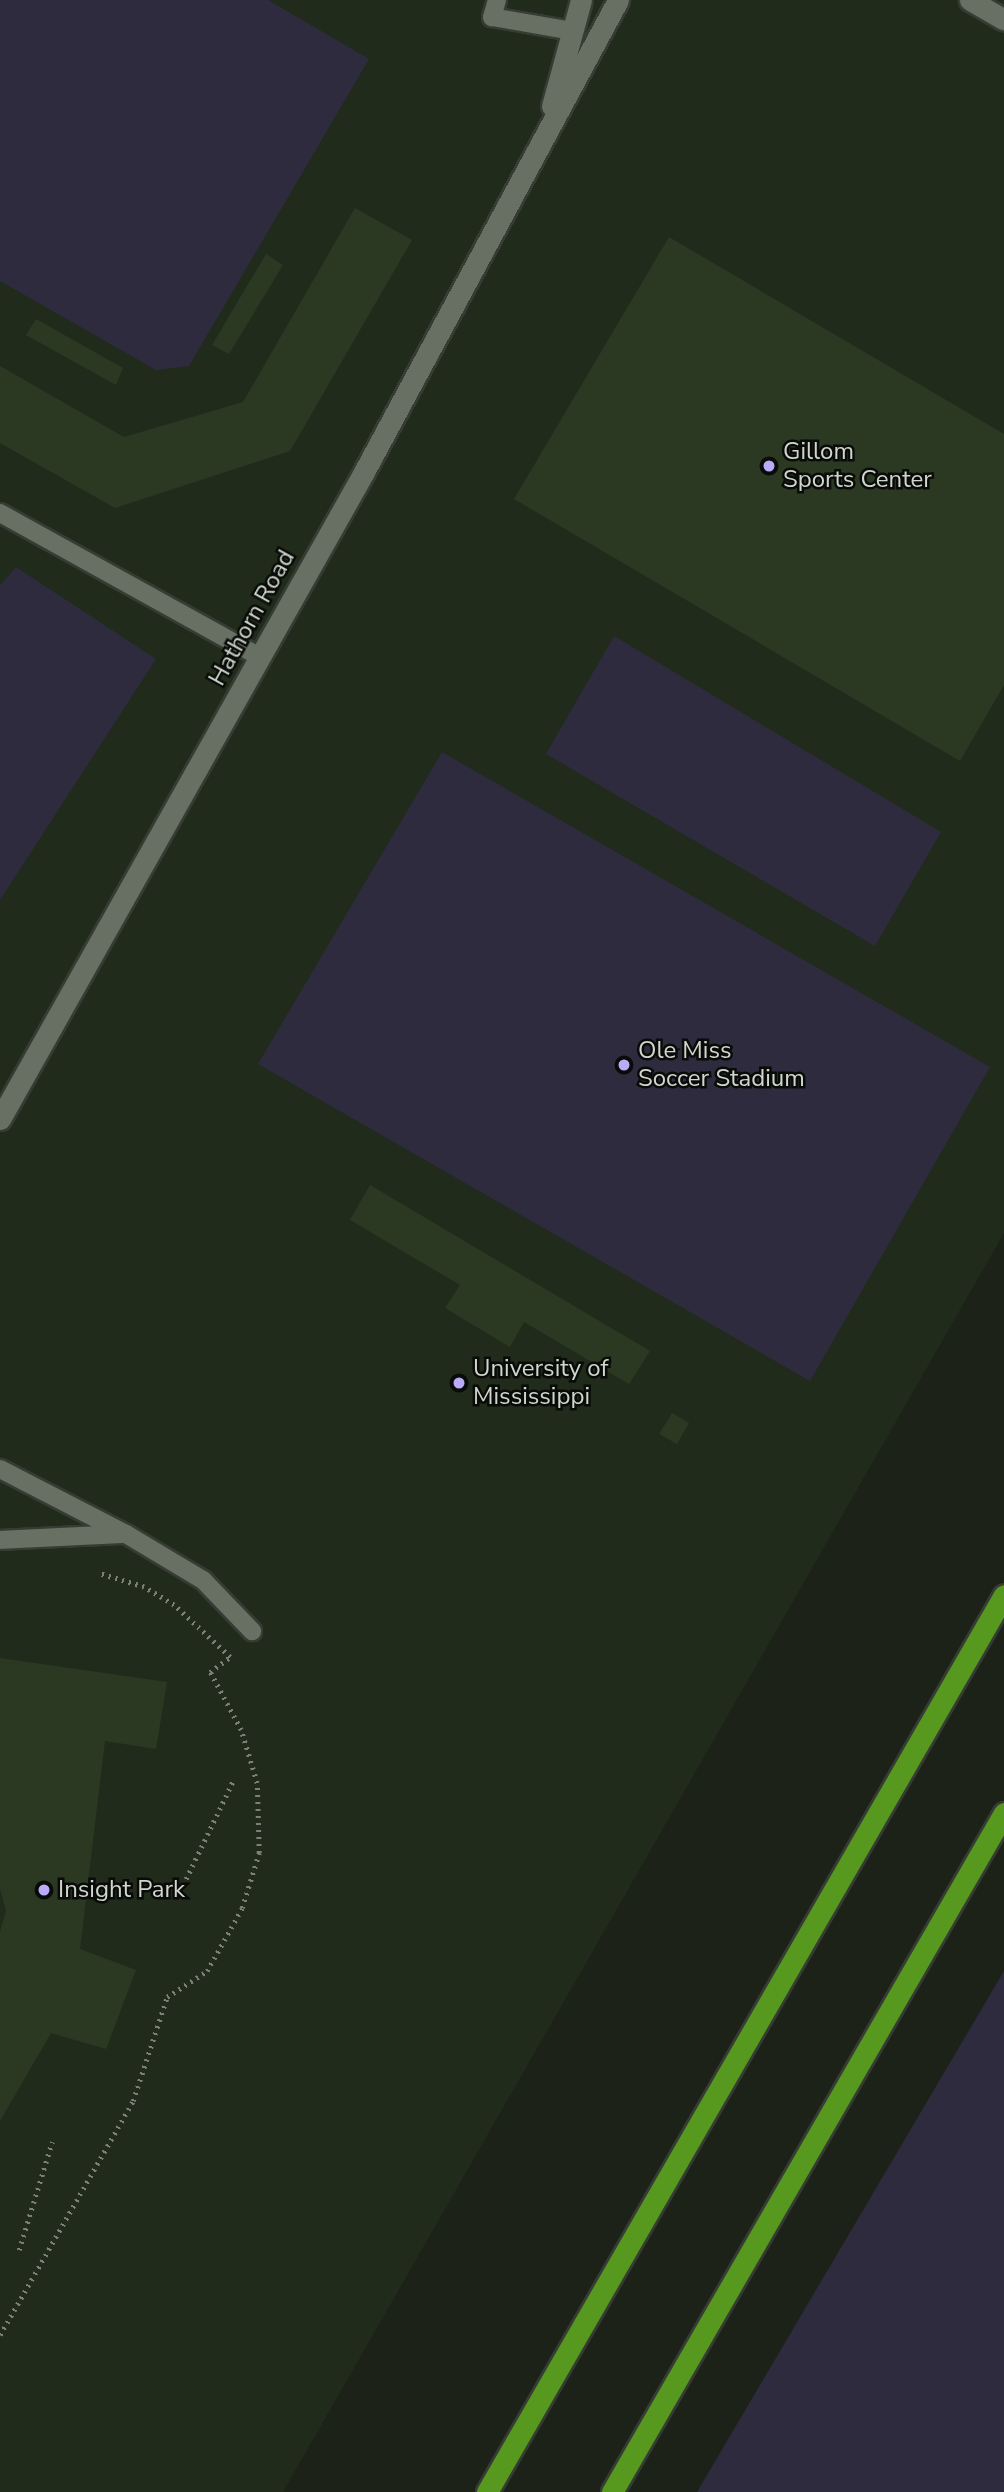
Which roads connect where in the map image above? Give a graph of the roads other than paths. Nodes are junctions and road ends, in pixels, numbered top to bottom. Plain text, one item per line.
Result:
1 (497, 0) edge
2 (581, 0) edge
3 (618, 0) edge
4 (970, 0) edge
5 (1004, 20) edge
6 (572, 31) junction
7 (544, 138) junction
8 (0, 513) edge
9 (260, 657) junction
10 (0, 1119) edge
11 (0, 1469) edge
12 (126, 1534) junction
13 (0, 1540) edge
14 (1004, 1595) edge
15 (252, 1631) dead end
16 (1004, 1814) edge
17 (486, 2492) edge
18 (612, 2492) edge

1 - 6 lane
2 - 6 street, Hathorn Road
3 - 7 street, Hathorn Road
4 - 5 street
6 - 7 street, Hathorn Road
7 - 9 street, Hathorn Road
8 - 9 lane
9 - 10 street, Hathorn Road
11 - 12 lane
12 - 13 lane
12 - 15 lane
14 - 17 highway
16 - 18 highway

